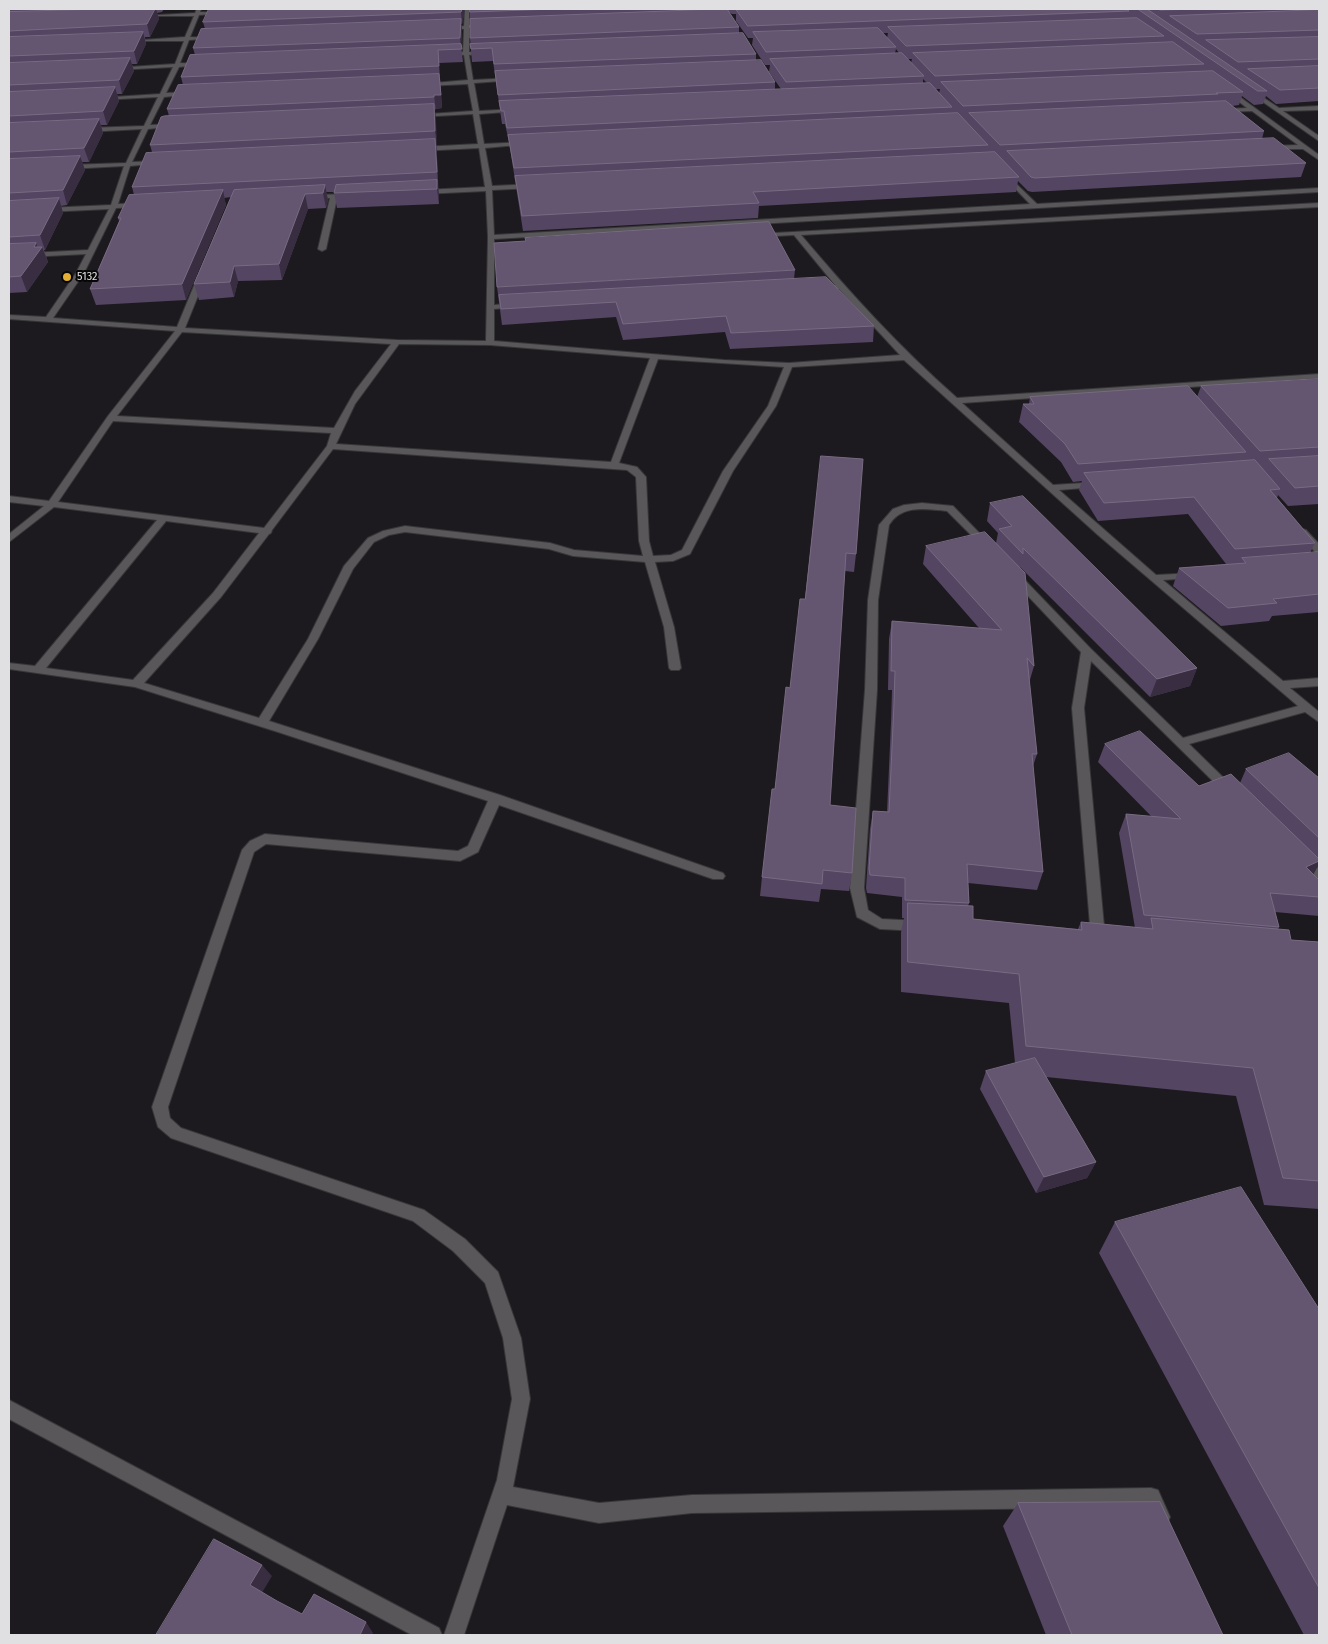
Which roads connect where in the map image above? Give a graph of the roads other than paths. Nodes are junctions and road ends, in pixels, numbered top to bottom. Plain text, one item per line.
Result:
1 (467, 9) edge
2 (197, 11) edge
3 (234, 13) edge
4 (137, 16) edge
5 (497, 26) edge
6 (468, 27) junction
7 (439, 28) edge
8 (216, 38) edge
9 (187, 39) junction
10 (128, 41) edge
11 (496, 52) edge
12 (466, 54) junction
13 (436, 55) edge
14 (207, 64) edge
15 (177, 65) junction
16 (108, 68) edge
17 (522, 80) edge
18 (472, 82) junction
19 (414, 85) edge
20 (1222, 86) edge
21 (1248, 89) edge
22 (201, 94) edge
23 (162, 95) junction
24 (95, 98) edge
25 (1319, 108) edge
26 (1254, 109) junction
27 (527, 110) edge
28 (1277, 110) junction
29 (1215, 111) edge
30 (478, 112) junction
31 (410, 115) edge
32 (186, 125) edge
33 (147, 127) junction
34 (78, 130) edge
35 (1319, 139) edge
36 (532, 144) edge
37 (483, 146) junction
38 (1304, 147) junction
39 (1266, 149) edge
40 (414, 150) edge
41 (1319, 158) edge
42 (168, 162) edge
43 (128, 164) junction
44 (58, 168) edge
45 (1000, 169) edge
46 (538, 186) edge
47 (489, 188) junction
48 (1319, 190) edge
49 (412, 192) edge
50 (363, 195) edge
51 (334, 196) junction
52 (307, 198) edge
53 (153, 204) edge
54 (1319, 205) edge
55 (114, 206) junction
56 (1036, 208) junction
57 (37, 210) edge
58 (795, 232) junction
59 (746, 235) edge
60 (492, 237) junction
61 (322, 249) dead end
62 (501, 251) edge
63 (89, 252) junction
64 (491, 252) junction
65 (9, 256) edge
66 (205, 270) edge
67 (841, 287) junction
68 (811, 288) edge
69 (522, 305) edge
70 (492, 306) junction
71 (9, 317) edge
72 (48, 320) junction
73 (180, 330) junction
74 (397, 342) junction
75 (490, 343) junction
76 (655, 355) junction
77 (906, 357) junction
78 (789, 365) junction
79 (1319, 376) edge
80 (955, 401) junction
81 (111, 418) junction
82 (336, 431) junction
83 (331, 446) junction
84 (614, 465) junction
85 (1108, 484) edge
86 (1051, 488) junction
87 (9, 499) edge
88 (52, 504) junction
89 (164, 518) junction
90 (1294, 522) edge
91 (268, 531) junction
92 (9, 539) edge
93 (1319, 550) edge
94 (991, 551) edge
95 (649, 559) junction
96 (1005, 565) edge
97 (1203, 574) edge
98 (1154, 578) junction
99 (1086, 651) junction
100 (9, 666) edge
101 (675, 668) dead end
102 (38, 670) junction
103 (1319, 682) edge
104 (136, 684) junction
105 (1280, 686) junction
106 (1306, 708) junction
107 (1319, 718) edge
108 (263, 721) junction
109 (1179, 743) junction
110 (1235, 796) edge
111 (496, 798) junction
112 (1291, 850) edge
113 (718, 876) dead end
114 (1319, 877) edge
115 (929, 927) edge
116 (1098, 937) edge
117 (9, 1409) edge
118 (501, 1494) junction
119 (1167, 1531) edge
120 (432, 1635) edge
121 (454, 1635) edge

1 - 6 street
2 - 3 street
2 - 4 street
2 - 9 street
5 - 6 street
6 - 7 street
6 - 12 street
8 - 9 street
9 - 10 street
9 - 15 street
11 - 12 street
12 - 13 street
12 - 18 street
14 - 15 street
15 - 16 street
15 - 23 street
17 - 18 street
18 - 19 street
18 - 30 street
20 - 26 street
21 - 28 street
22 - 23 street
23 - 24 street
23 - 33 street
25 - 28 street
26 - 29 street
26 - 38 street
27 - 30 street
28 - 35 street
30 - 31 street
30 - 37 street
32 - 33 street
33 - 34 street
33 - 43 street
36 - 37 street
37 - 40 street
37 - 47 street
38 - 39 street
38 - 41 street
42 - 43 street
43 - 44 street
43 - 55 street
45 - 56 street
46 - 47 street
47 - 49 street
47 - 60 street
48 - 56 street
50 - 51 street
51 - 52 street
51 - 61 street
53 - 55 street
54 - 58 street
55 - 57 street
55 - 63 street
56 - 60 street
58 - 59 street
58 - 67 street
60 - 64 street
62 - 64 street
63 - 65 street
63 - 72 street
64 - 70 street
66 - 73 street
67 - 68 street
67 - 77 street
69 - 70 street
70 - 75 street
71 - 72 street
72 - 73 street
73 - 74 street
73 - 81 street
74 - 75 street
74 - 82 street
75 - 76 street
76 - 78 street
76 - 84 street
77 - 78 street
77 - 80 street
78 - 95 street
79 - 80 street
80 - 86 street
81 - 82 street
81 - 88 street
82 - 83 street
83 - 84 street
83 - 91 street
84 - 95 street
85 - 86 street
86 - 98 street
87 - 88 street
88 - 89 street
88 - 92 street
89 - 91 street
89 - 102 street
90 - 93 street
91 - 104 street
94 - 115 street
95 - 101 street
95 - 108 street
96 - 99 street
97 - 98 street
98 - 105 street
99 - 109 street
99 - 116 street
100 - 102 street
102 - 104 street
103 - 105 street
104 - 108 street
105 - 106 street
106 - 107 street
106 - 109 street
108 - 111 street
109 - 110 street
111 - 113 street
111 - 118 street
112 - 114 street
117 - 120 street
118 - 119 street
118 - 121 street

